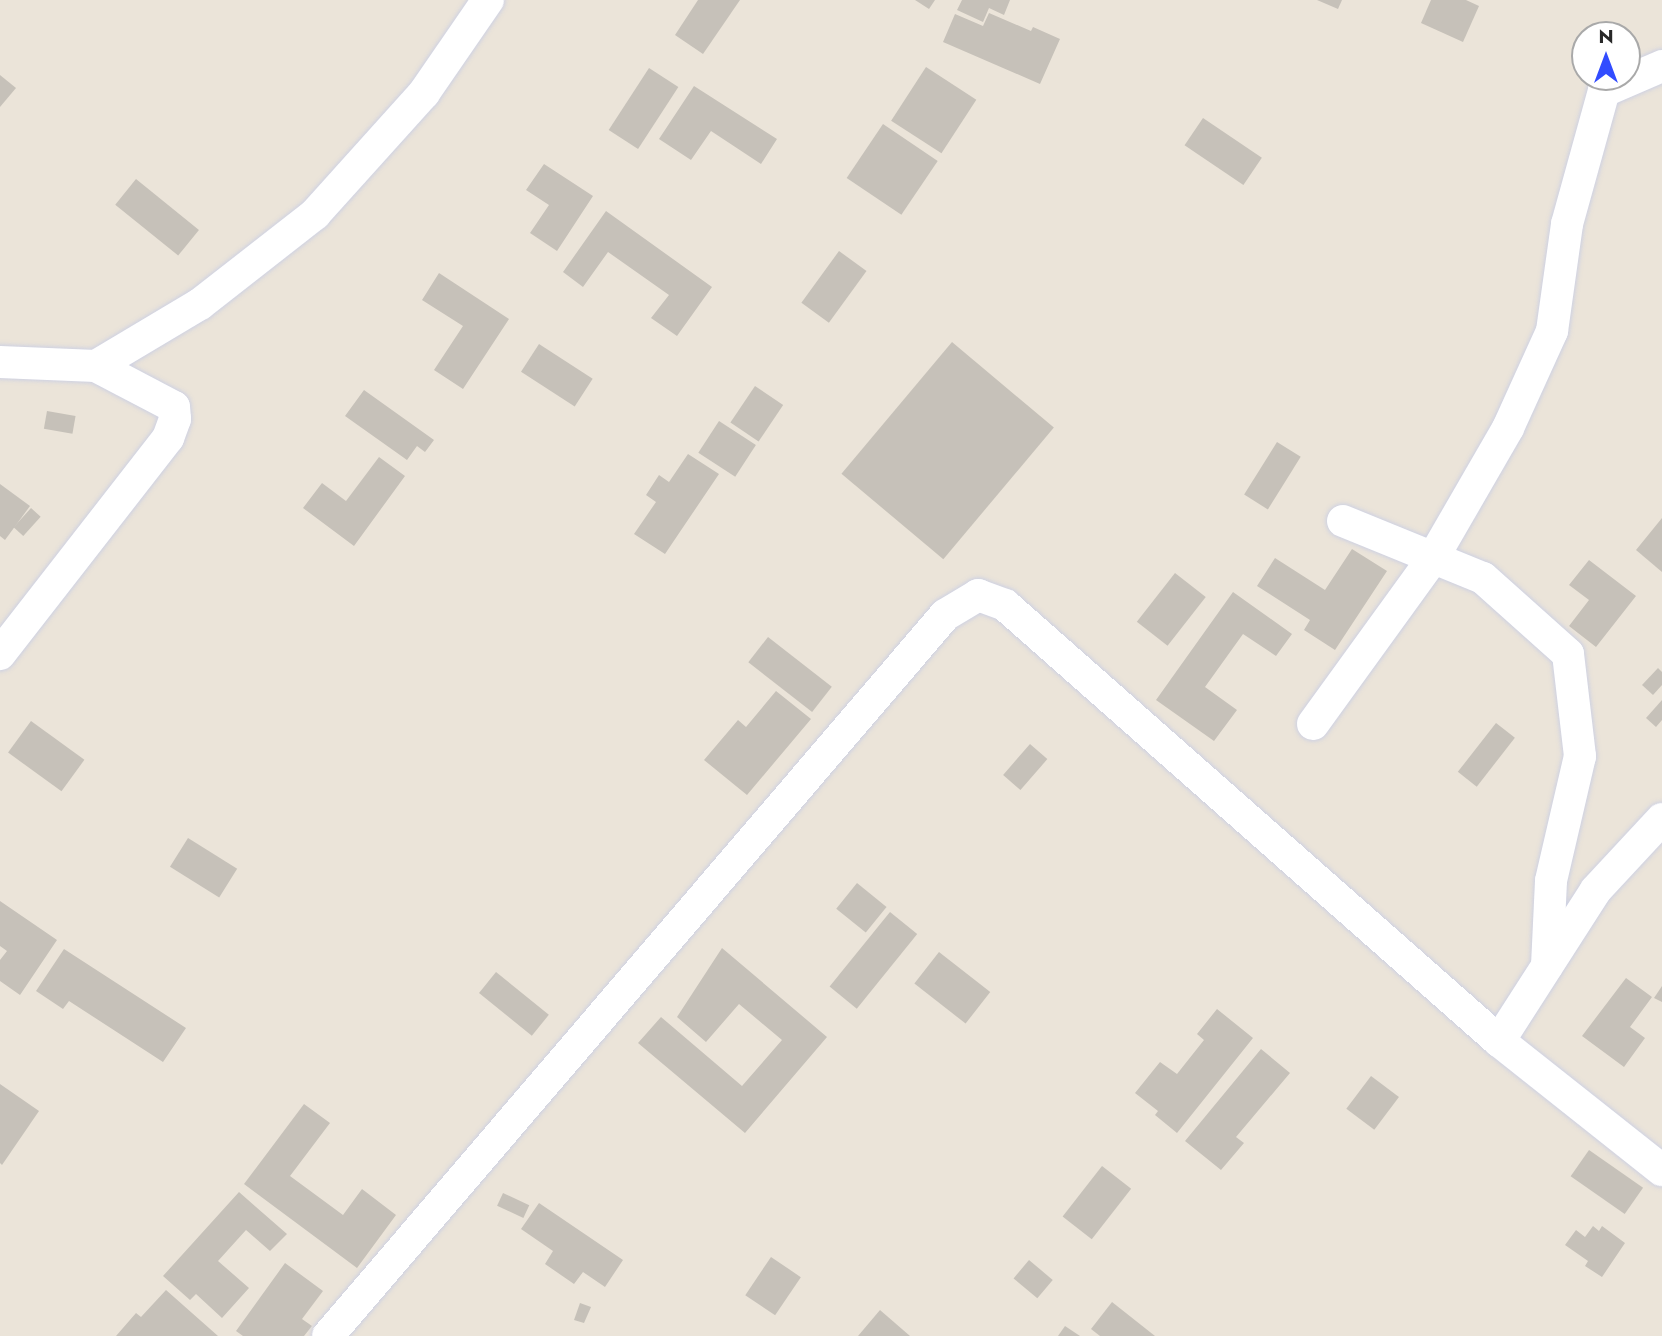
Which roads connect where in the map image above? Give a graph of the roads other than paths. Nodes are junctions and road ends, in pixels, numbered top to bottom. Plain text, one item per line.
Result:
1 (488, 0) edge
2 (1662, 66) edge
3 (0, 362) edge
4 (96, 366) junction
5 (1343, 521) dead end
6 (1433, 558) junction
7 (0, 654) edge
8 (1313, 724) dead end
9 (1662, 819) edge
10 (1547, 966) junction
11 (1499, 1041) junction
12 (1662, 1170) edge
13 (327, 1336) edge

1 - 4 street
2 - 6 street
3 - 4 street
4 - 7 street
5 - 6 street
6 - 8 street
6 - 10 street
9 - 10 street
10 - 11 street
11 - 12 street
11 - 13 street

